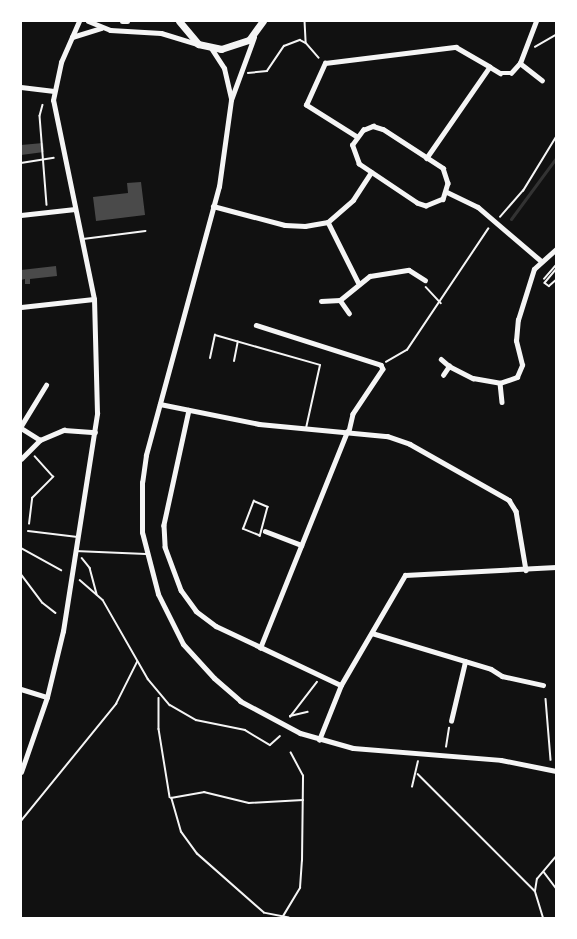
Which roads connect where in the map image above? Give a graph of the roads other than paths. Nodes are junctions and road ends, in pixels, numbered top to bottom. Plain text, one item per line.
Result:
1 (80, 21) edge
2 (88, 21) edge
3 (122, 21) edge
4 (127, 21) edge
5 (179, 21) edge
6 (536, 21) edge
7 (264, 22) edge
8 (102, 28) junction
9 (254, 35) junction
10 (70, 38) junction
11 (198, 44) junction
12 (211, 48) junction
13 (520, 63) junction
14 (490, 67) junction
15 (542, 80) dead end
16 (21, 87) edge
17 (54, 91) junction
18 (231, 100) junction
19 (357, 137) junction
20 (427, 158) junction
21 (371, 172) junction
22 (447, 192) junction
23 (213, 206) junction
24 (75, 209) junction
25 (21, 215) edge
26 (328, 222) junction
27 (145, 231) dead end
28 (83, 240) junction
29 (556, 249) edge
30 (540, 260) junction
31 (425, 280) dead end
32 (358, 282) junction
33 (94, 299) junction
34 (340, 300) junction
35 (321, 301) dead end
36 (21, 308) edge
37 (349, 313) dead end
38 (256, 325) dead end
39 (238, 340) junction
40 (210, 358) dead end
41 (441, 359) dead end
42 (234, 362) dead end
43 (449, 366) junction
44 (443, 375) dead end
45 (500, 383) junction
46 (46, 385) dead end
47 (502, 402) dead end
48 (160, 404) junction
49 (189, 410) junction
50 (21, 427) edge
51 (306, 428) junction
52 (95, 432) junction
53 (348, 432) junction
54 (40, 440) junction
55 (21, 459) edge
56 (28, 531) road end
57 (264, 531) road end
58 (78, 537) junction
59 (301, 545) junction
60 (75, 554) junction
61 (146, 554) junction
62 (556, 567) edge
63 (526, 570) junction
64 (372, 633) junction
65 (260, 648) junction
66 (465, 662) junction
67 (341, 685) junction
68 (543, 685) dead end
69 (21, 689) edge
70 (47, 697) junction
71 (450, 721) road end
72 (319, 740) junction
73 (556, 771) edge
74 (21, 772) edge

1 - 10 street
2 - 8 street
3 - 4 street
5 - 11 main road
6 - 13 street
7 - 9 main road
8 - 10 street
8 - 11 street
9 - 12 main road
9 - 18 street
10 - 17 street
11 - 12 main road
12 - 18 street
13 - 14 street
13 - 15 street
14 - 19 street
14 - 20 street
16 - 17 street
17 - 24 street
18 - 23 street
19 - 20 street
19 - 21 street
20 - 22 street
21 - 22 street
21 - 26 street
22 - 30 street
23 - 26 street
23 - 48 street
24 - 25 street
24 - 28 street
26 - 32 street
27 - 28 lane
28 - 33 street
29 - 30 street
30 - 45 street
31 - 32 street
32 - 34 street
33 - 36 street
33 - 52 street
34 - 35 street
34 - 37 street
38 - 53 street
39 - 40 lane
39 - 42 lane
39 - 51 lane
41 - 43 street
43 - 44 street
43 - 45 street
45 - 47 street
46 - 50 street
48 - 49 street
48 - 61 street
49 - 51 street
49 - 65 street
50 - 54 street
51 - 53 street
52 - 54 street
52 - 58 street
53 - 59 street
53 - 63 street
54 - 55 street
56 - 58 lane
57 - 59 street
58 - 60 street
59 - 65 street
60 - 61 lane
60 - 70 street
61 - 72 street
62 - 63 street
63 - 64 street
64 - 66 street
64 - 67 street
65 - 67 street
66 - 68 street
66 - 71 street
67 - 72 street
69 - 70 street
70 - 74 street
72 - 73 street

